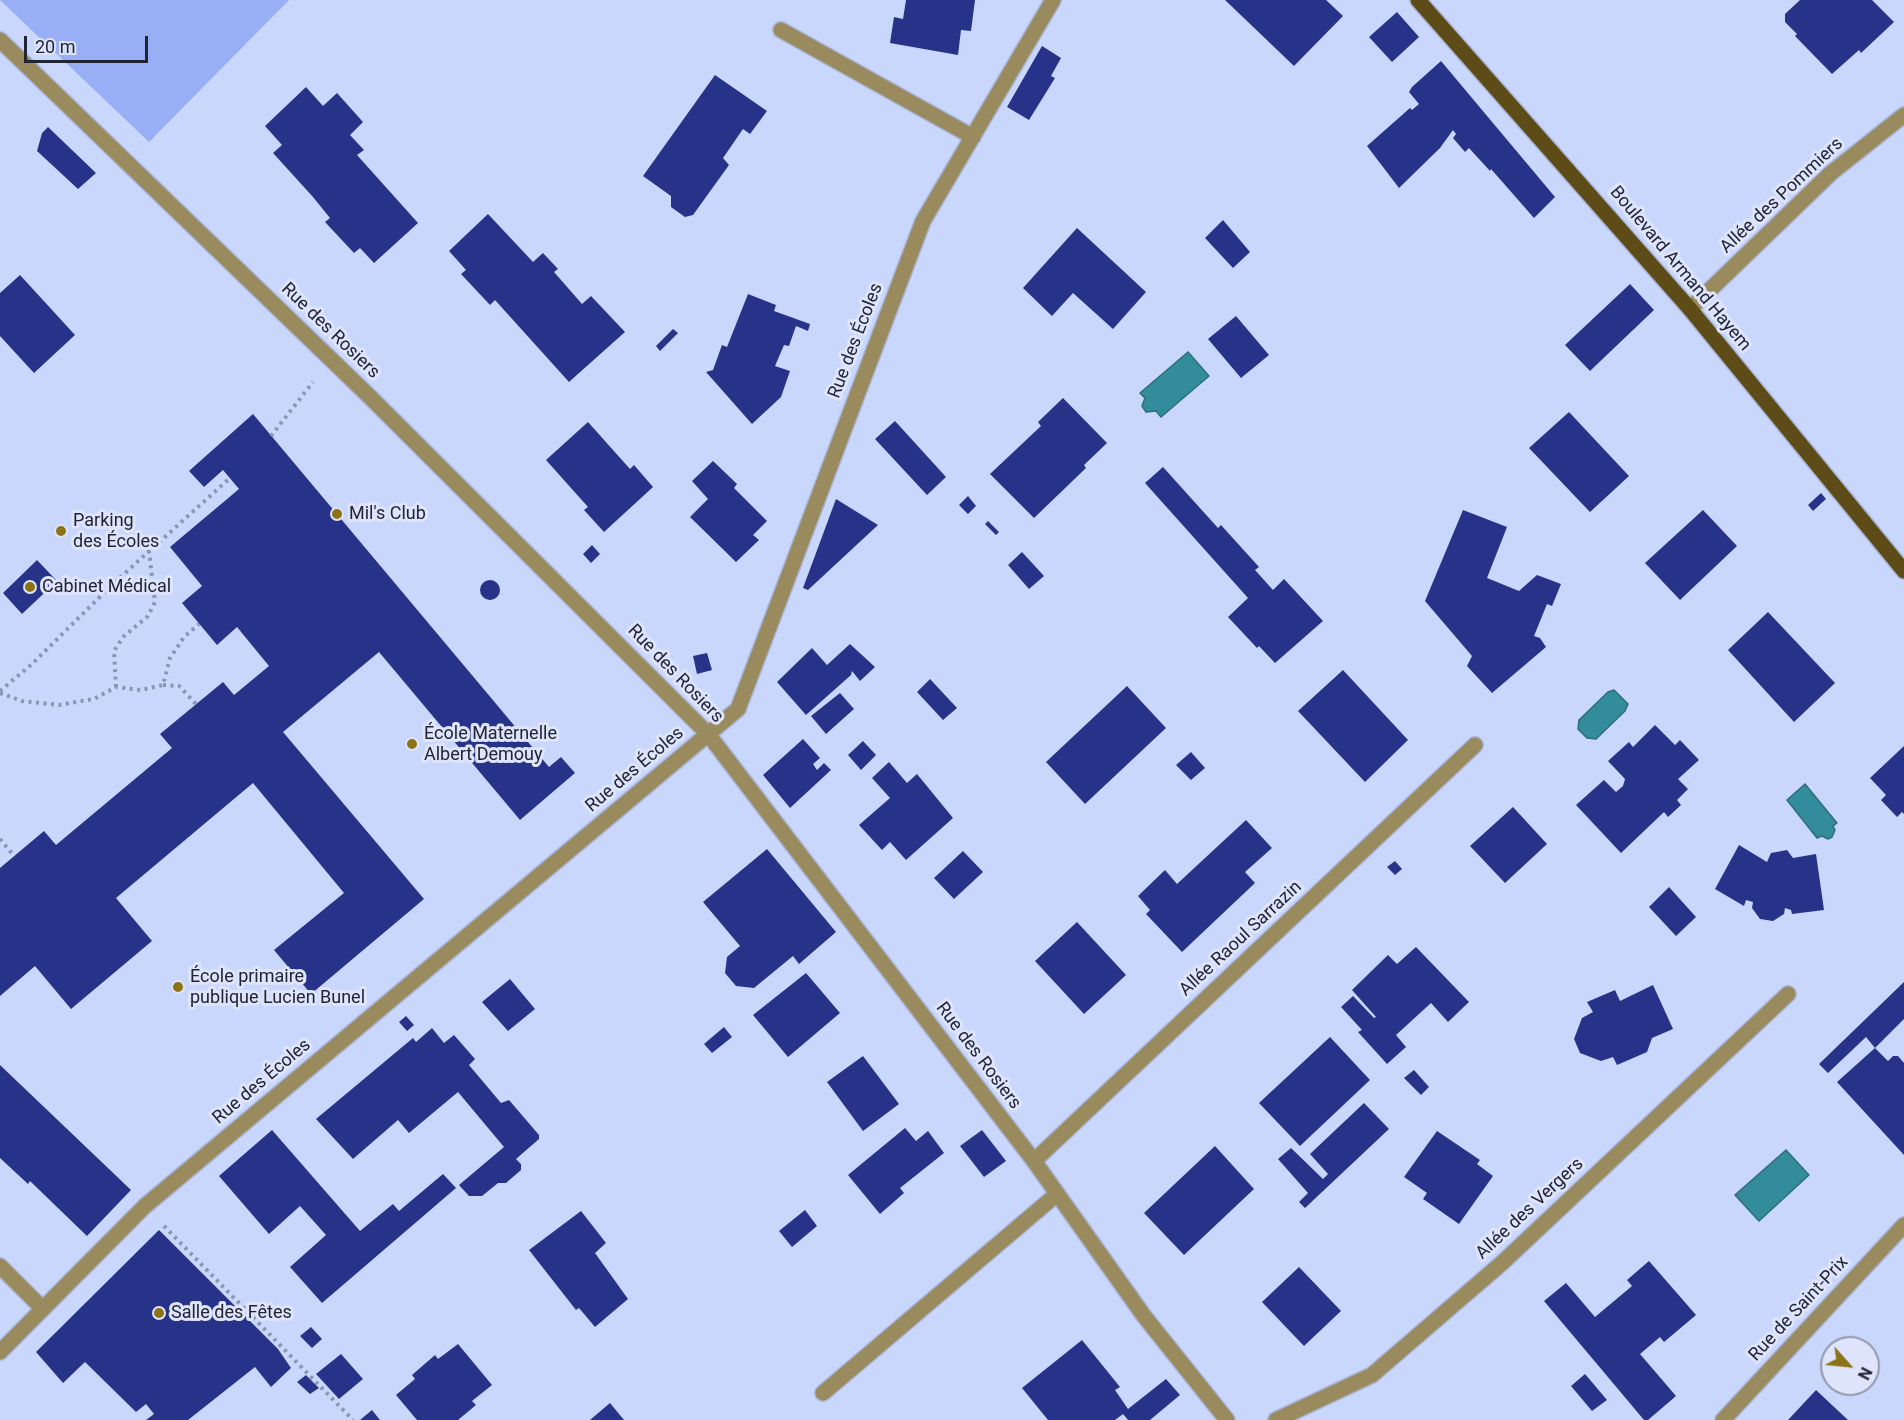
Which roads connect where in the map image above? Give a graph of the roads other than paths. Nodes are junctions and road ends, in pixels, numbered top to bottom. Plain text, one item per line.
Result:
1 (1053, 0) edge
2 (1418, 0) edge
3 (781, 30) dead end
4 (0, 40) edge
5 (1904, 115) edge
6 (973, 136) junction
7 (1690, 309) junction
8 (1904, 570) edge
9 (708, 734) junction
10 (1475, 745) dead end
11 (1788, 994) dead end
12 (1034, 1161) junction
13 (1057, 1194) junction
14 (1904, 1225) edge
15 (0, 1266) edge
16 (43, 1309) junction
17 (0, 1352) edge
18 (824, 1393) dead end
19 (1227, 1420) edge
20 (1276, 1420) edge
21 (1723, 1420) edge

1 - 6 street, Rue des Écoles
2 - 7 main road, Boulevard Armand Hayem
3 - 6 street
4 - 9 street, Rue des Rosiers
5 - 7 street, Allée des Pommiers
6 - 9 street, Rue des Écoles
7 - 8 main road, Boulevard Armand Hayem
9 - 12 street, Rue des Rosiers
9 - 16 street, Rue des Écoles
10 - 12 street, Allée Raoul Sarrazin
11 - 20 street, Allée des Vergers
12 - 13 street, Rue des Rosiers
13 - 18 street
13 - 19 street, Rue des Rosiers
14 - 21 street, Rue de Saint-Prix
15 - 16 street
16 - 17 street, Rue des Écoles

